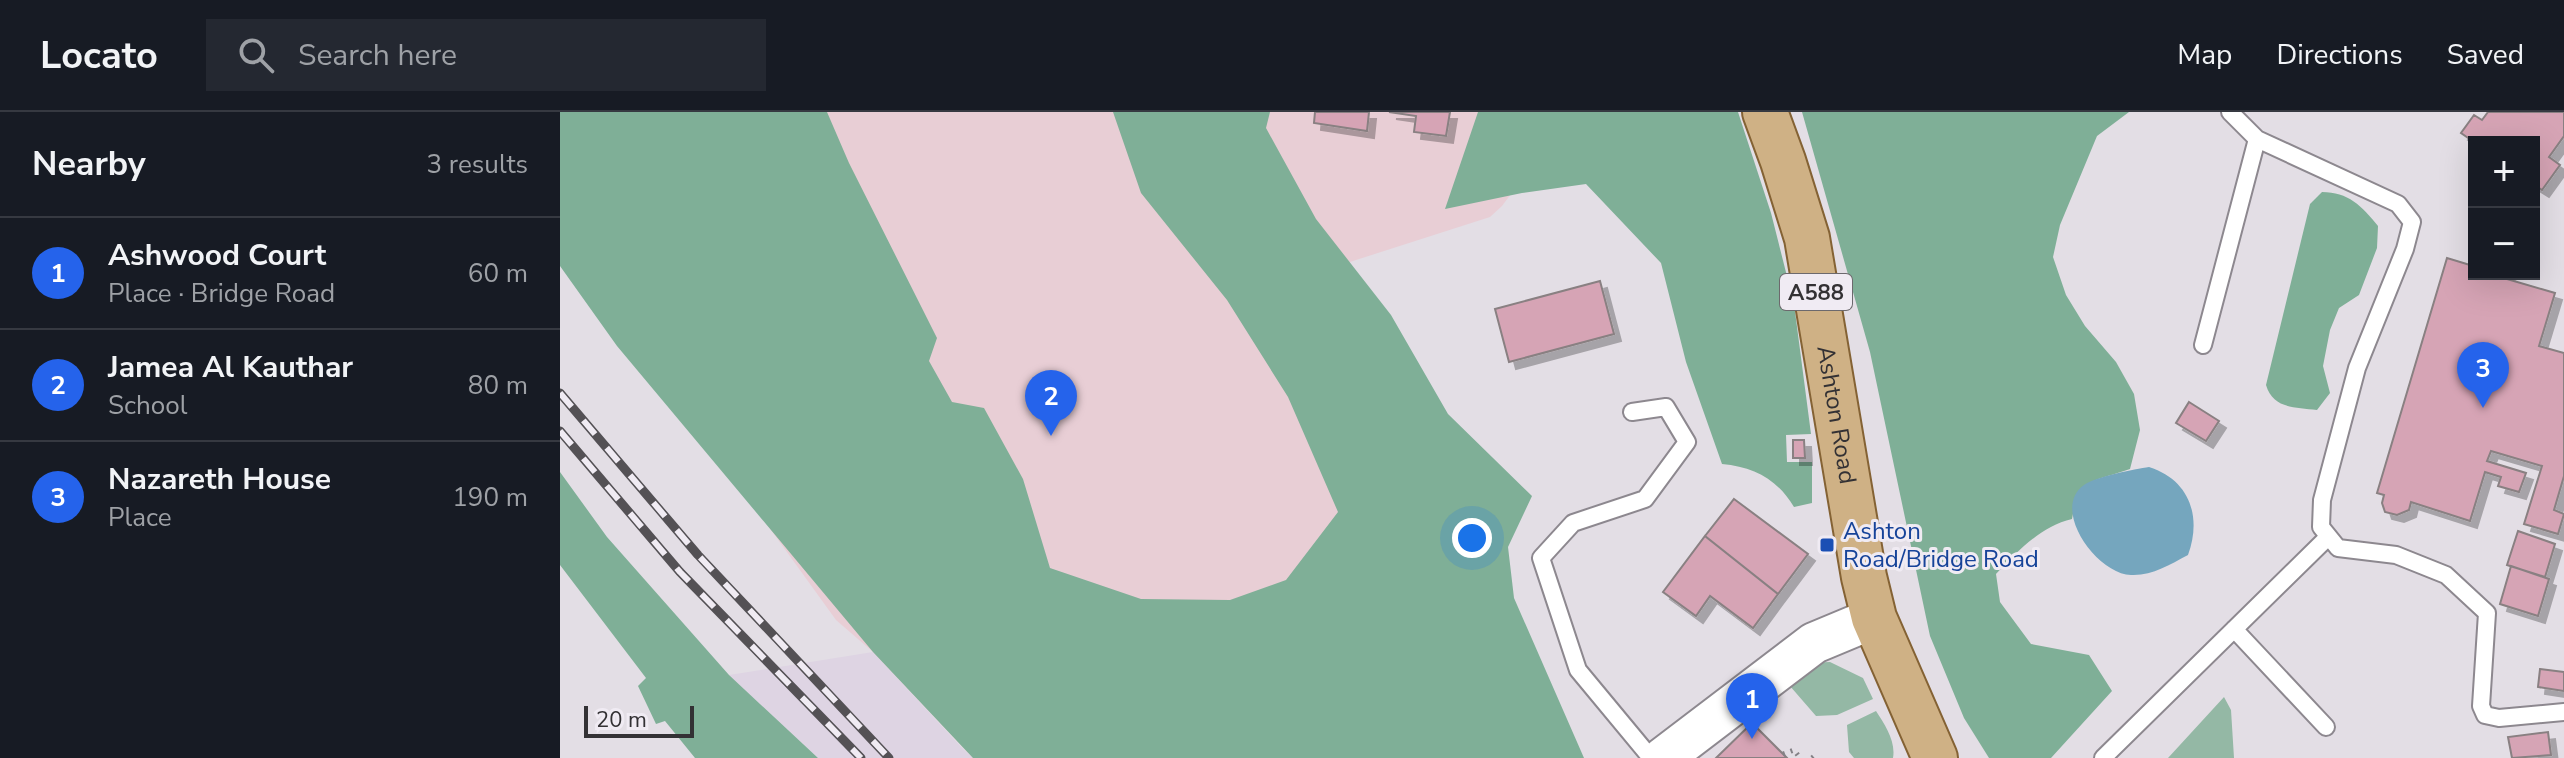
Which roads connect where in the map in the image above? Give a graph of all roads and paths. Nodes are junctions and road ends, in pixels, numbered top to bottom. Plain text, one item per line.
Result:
1 (1765, 112) edge
2 (2230, 112) edge
3 (2257, 139) junction
4 (2203, 345) dead end
5 (1632, 412) dead end
6 (2328, 537) junction
7 (1874, 618) junction
8 (2234, 629) junction
9 (2564, 712) edge
10 (2326, 727) dead end
11 (1818, 753) dead end
12 (1783, 754) dead end
13 (1651, 758) edge
14 (1663, 758) edge
15 (1800, 758) edge
16 (1812, 758) edge
17 (1935, 758) edge
18 (2103, 758) edge

1 - 7 main road, Ashton Road / A588
2 - 3 lane
3 - 4 lane
3 - 6 lane
5 - 13 lane
6 - 8 lane
6 - 9 lane
7 - 14 street
7 - 17 main road, Ashton Road / A588
8 - 10 lane
8 - 18 lane
11 - 16 path
12 - 15 path

